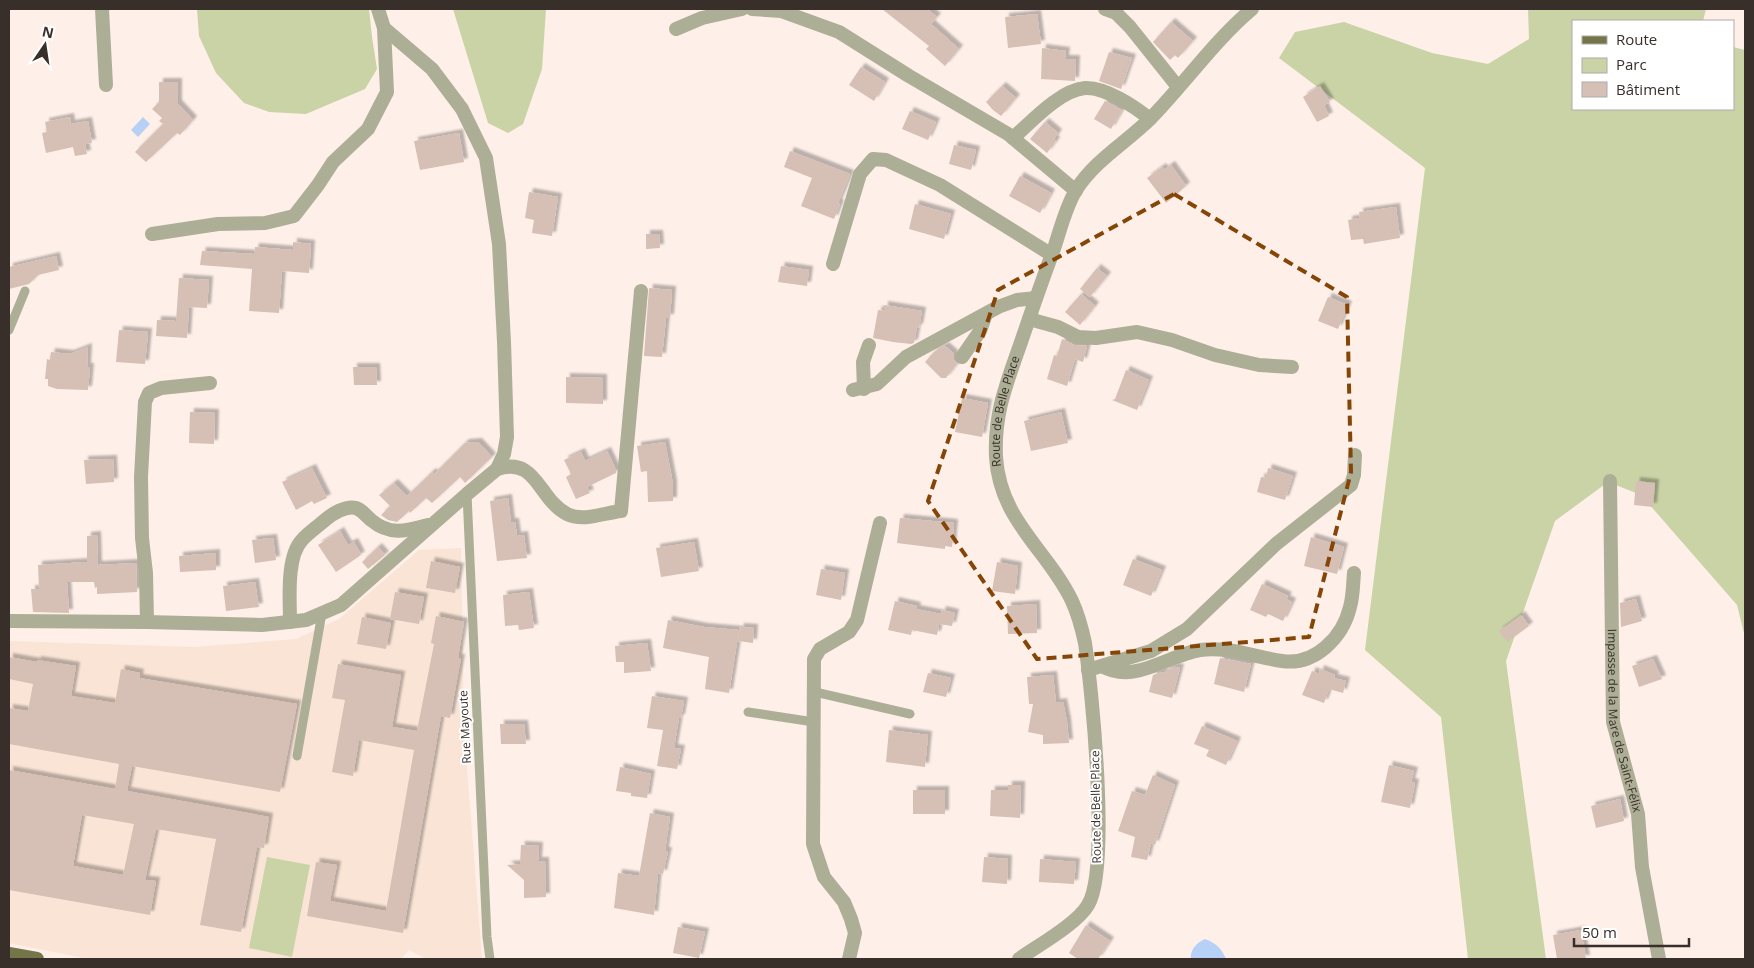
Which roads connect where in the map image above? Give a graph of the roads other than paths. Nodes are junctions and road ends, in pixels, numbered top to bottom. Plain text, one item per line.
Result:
1 (102, 9) edge
2 (378, 9) edge
3 (742, 9) edge
4 (752, 9) edge
5 (1105, 9) edge
6 (1252, 9) edge
7 (384, 28) junction
8 (676, 29) dead end
9 (106, 85) dead end
10 (1178, 87) junction
11 (1150, 119) junction
12 (1013, 138) junction
13 (1076, 191) junction
14 (152, 234) dead end
15 (1052, 254) junction
16 (833, 264) dead end
17 (25, 291) dead end
18 (641, 291) dead end
19 (1036, 298) junction
20 (986, 314) junction
21 (1029, 319) junction
22 (9, 330) edge
23 (869, 345) dead end
24 (962, 357) dead end
25 (1292, 367) dead end
26 (210, 383) dead end
27 (1355, 454) dead end
28 (497, 469) junction
29 (1610, 481) dead end
30 (467, 494) junction
31 (880, 523) dead end
32 (432, 524) junction
33 (1354, 574) dead end
34 (322, 613) junction
35 (9, 621) edge
36 (147, 622) junction
37 (290, 622) junction
38 (1102, 666) junction
39 (1088, 670) junction
40 (814, 692) junction
41 (748, 712) dead end
42 (910, 714) dead end
43 (814, 722) junction
44 (297, 756) dead end
45 (9, 954) edge
46 (35, 959) edge
47 (490, 959) edge
48 (848, 959) edge
49 (1019, 959) edge
50 (1659, 959) edge

1 - 9 street
2 - 7 street
3 - 8 street
4 - 12 street
5 - 10 street
6 - 10 street, Route de Belle Place
7 - 14 street
7 - 28 street
10 - 11 street, Route de Belle Place
11 - 12 street
11 - 13 street, Route de Belle Place
12 - 13 street
13 - 15 street, Route de Belle Place
15 - 16 street
15 - 19 street, Route de Belle Place
17 - 22 lane
18 - 28 street
19 - 20 street
19 - 21 street, Route de Belle Place
20 - 23 street
20 - 24 street
21 - 25 street
21 - 39 street, Route de Belle Place
26 - 36 street
27 - 38 street
28 - 30 street
29 - 50 street, Impasse de la Mare de Saint-Félix
30 - 32 street
30 - 47 lane, Rue Mayoute
31 - 40 street
32 - 34 street
32 - 37 street
33 - 38 street
34 - 37 street
34 - 44 lane
35 - 36 street
36 - 37 street
38 - 39 street
39 - 49 street, Route de Belle Place
40 - 42 lane
40 - 43 street
41 - 43 lane
43 - 48 street
45 - 46 main road

